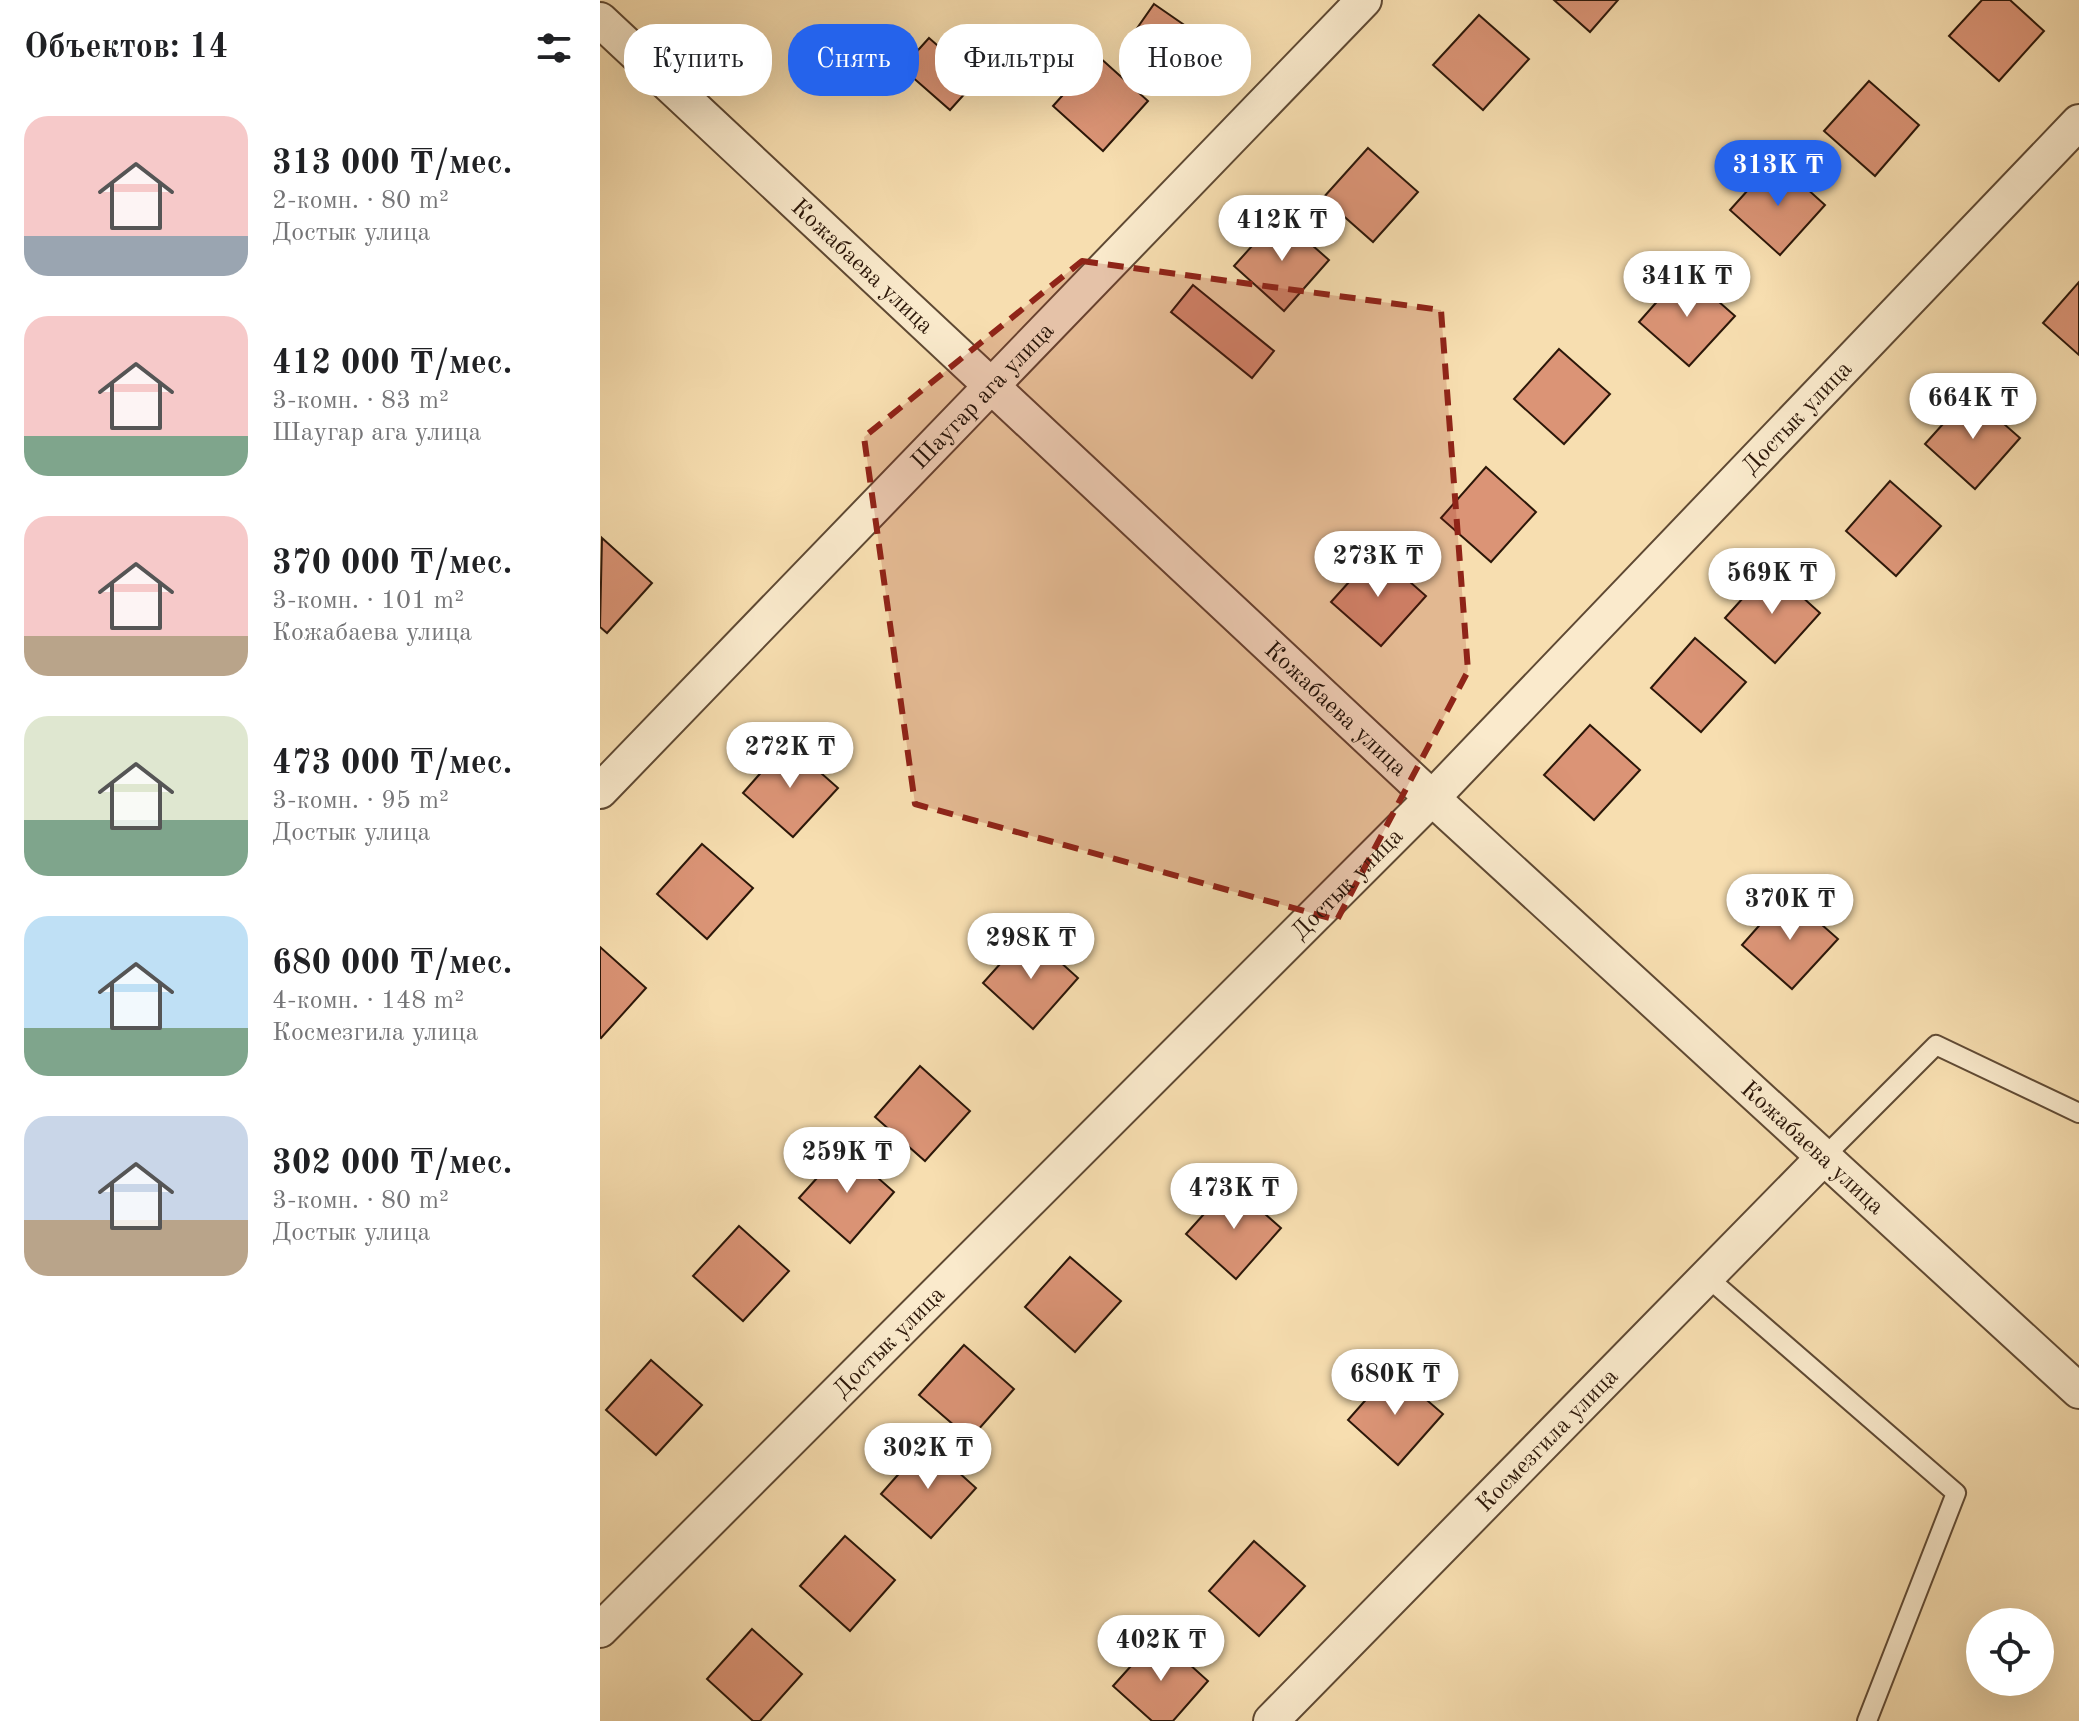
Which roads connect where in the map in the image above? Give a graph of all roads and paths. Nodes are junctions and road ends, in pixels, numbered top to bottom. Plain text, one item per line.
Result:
1 (1364, 0) edge
2 (600, 20) edge
3 (2079, 122) edge
4 (991, 384) junction
5 (600, 791) edge
6 (1432, 798) junction
7 (2079, 1113) edge
8 (1824, 1157) junction
9 (1707, 1277) junction
10 (2079, 1391) edge
11 (600, 1630) edge
12 (1271, 1721) edge
13 (1867, 1721) edge

1 - 4 street, Шаугар ага улица
2 - 4 street, Кожабаева улица
3 - 6 street, Достык улица
4 - 5 street, Шаугар ага улица
4 - 6 street, Кожабаева улица
6 - 8 street, Кожабаева улица
6 - 11 street, Достык улица
7 - 8 lane
8 - 9 street, Космезгила улица
8 - 10 street, Кожабаева улица
9 - 12 street, Космезгила улица
9 - 13 lane

